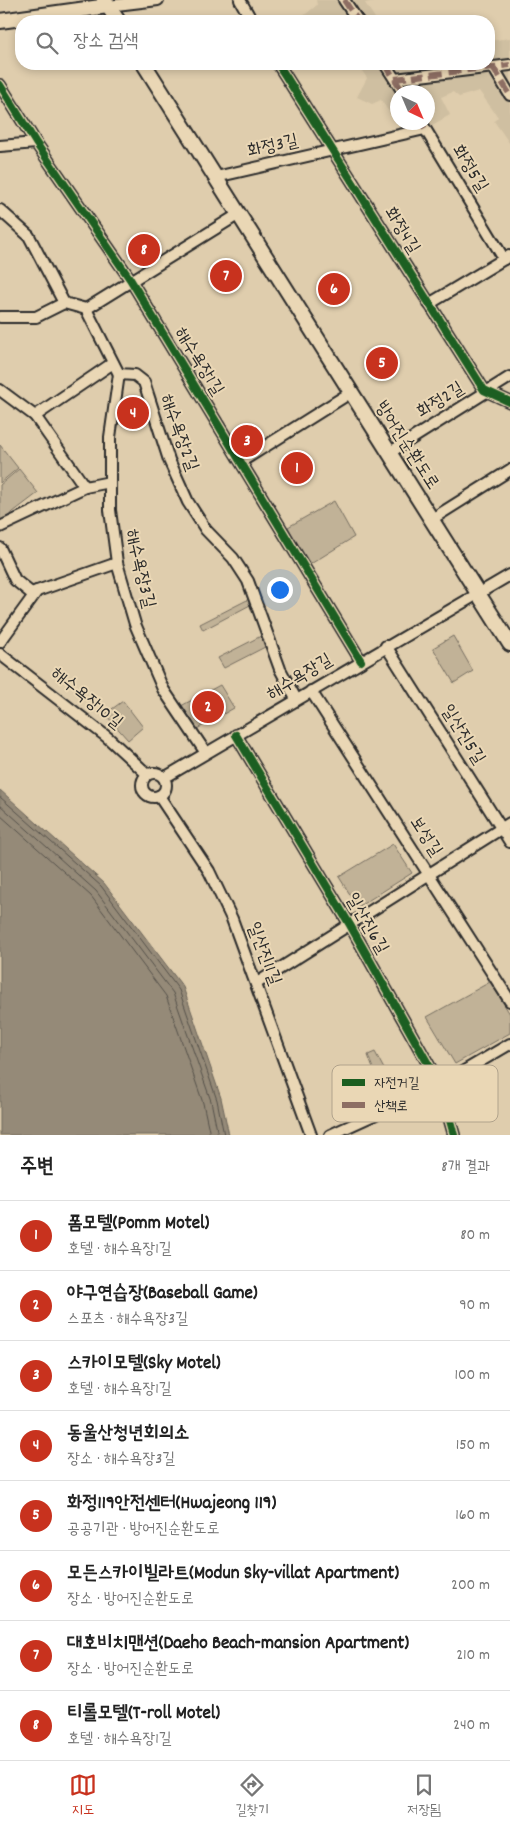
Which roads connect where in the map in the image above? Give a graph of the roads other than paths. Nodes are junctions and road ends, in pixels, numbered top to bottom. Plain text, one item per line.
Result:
1 (158, 0) edge
2 (240, 0) edge
3 (344, 0) edge
4 (106, 3) edge
5 (35, 15) edge
6 (114, 15) edge
7 (249, 15) edge
8 (354, 15) edge
9 (15, 18) edge
10 (0, 21) edge
11 (510, 65) edge
12 (495, 67) edge
13 (148, 70) edge
14 (282, 70) edge
15 (389, 70) edge
16 (468, 70) edge
17 (495, 70) edge
18 (395, 79) junction
19 (0, 85) edge
20 (399, 85) edge
21 (510, 95) edge
22 (408, 130) edge
23 (426, 130) edge
24 (36, 143) junction
25 (0, 146) edge
26 (332, 150) junction
27 (216, 177) junction
28 (0, 210) edge
29 (239, 214) junction
30 (507, 257) edge
31 (130, 279) junction
32 (64, 303) junction
33 (429, 304) junction
34 (86, 309) junction
35 (0, 316) edge
36 (113, 364) junction
37 (119, 374) junction
38 (510, 377) edge
39 (0, 390) edge
40 (487, 392) junction
41 (350, 393) junction
42 (510, 402) edge
43 (35, 416) junction
44 (389, 453) junction
45 (242, 461) junction
46 (510, 470) edge
47 (110, 482) junction
48 (85, 487) junction
49 (432, 519) junction
50 (0, 527) edge
51 (0, 548) edge
52 (118, 563) junction
53 (510, 575) edge
54 (38, 591) junction
55 (479, 593) junction
56 (0, 642) edge
57 (510, 644) edge
58 (386, 646) junction
59 (0, 654) edge
60 (361, 661) junction
61 (311, 691) junction
62 (296, 700) junction
63 (236, 734) junction
64 (206, 753) junction
65 (147, 774) junction
66 (164, 778) junction
67 (159, 796) junction
68 (506, 825) edge
69 (510, 842) edge
70 (429, 873) junction
71 (350, 925) junction
72 (257, 983) junction
73 (510, 1001) edge
74 (510, 1044) edge
75 (429, 1065) edge
76 (474, 1065) edge
77 (359, 1122) edge
78 (450, 1122) edge
79 (312, 1135) edge
80 (330, 1135) edge
81 (454, 1135) edge

1 - 4 street
2 - 7 street
3 - 8 street
4 - 5 main road
4 - 6 main road
9 - 10 main road
11 - 12 street
13 - 27 main road, 방어진순환도로
14 - 26 street, 화정4길
15 - 18 street
16 - 18 street
17 - 21 street
18 - 20 street
19 - 24 street, 해수욕장1길
22 - 26 street, 화정3길
23 - 30 street, 화정5길
24 - 25 street
24 - 31 street, 해수욕장1길
26 - 27 street, 화정3길
26 - 33 street, 화정4길
27 - 29 main road, 방어진순환도로
28 - 32 street
29 - 31 street
29 - 41 main road, 방어진순환도로
30 - 33 street
31 - 34 street
31 - 45 street, 해수욕장1길
32 - 34 street
32 - 35 street
33 - 40 street, 화정4길
34 - 36 street
36 - 37 street
36 - 43 street
37 - 47 street, 해수욕장3길
37 - 62 street, 해수욕장2길
38 - 40 street, 화정2길
39 - 43 street
40 - 42 street
40 - 44 street, 화정2길
41 - 44 main road, 방어진순환도로
41 - 45 street
43 - 48 street
44 - 49 main road, 방어진순환도로
45 - 60 street, 해수욕장1길
46 - 49 street
47 - 48 street
47 - 52 street, 해수욕장3길
48 - 50 street
49 - 55 main road, 방어진순환도로
51 - 54 street
52 - 54 street
52 - 64 street, 해수욕장3길
53 - 55 street, 해수욕장길
54 - 56 street
55 - 57 main road, 방어진순환도로
55 - 58 street, 해수욕장길
58 - 60 street, 해수욕장길
58 - 68 street, 일산진5길
59 - 65 street, 해수욕장10길
60 - 61 street, 해수욕장길
61 - 62 street, 해수욕장길
61 - 70 street, 보성길
62 - 63 street, 해수욕장길
63 - 64 street, 해수욕장길
63 - 71 street, 일산진6길
64 - 66 street, 해수욕장길
65 - 66 street
65 - 67 street
66 - 67 street
67 - 72 street, 일산진11길
68 - 69 street, 일산진5길
68 - 70 street
70 - 71 street
70 - 73 street, 보성길
71 - 72 street
71 - 75 street, 일산진6길
72 - 79 street, 일산진11길
74 - 76 street
77 - 80 street
78 - 81 street, 일산진6길

